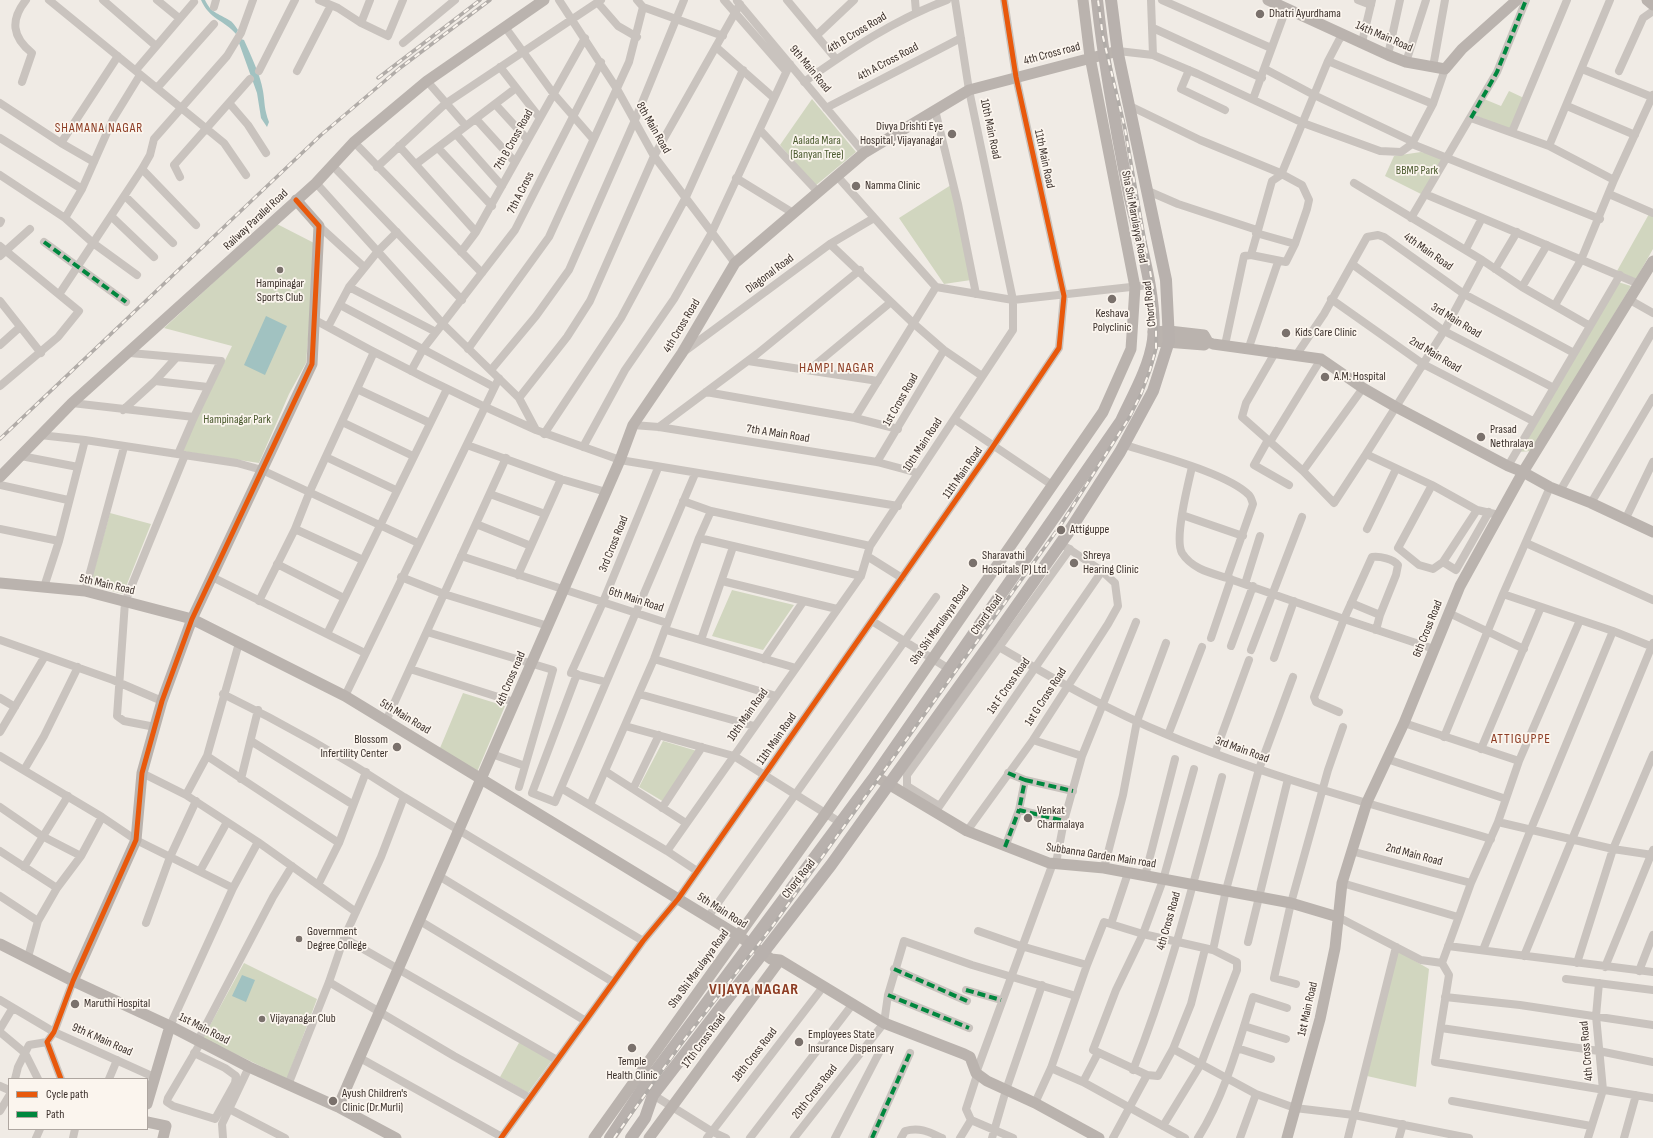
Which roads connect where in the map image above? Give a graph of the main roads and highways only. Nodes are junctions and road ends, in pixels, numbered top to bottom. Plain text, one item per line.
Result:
1 (1096, 0) edge
2 (1112, 0) edge
3 (610, 1138) edge
4 (631, 1138) edge

1 - 3 main road, Chord Road
2 - 4 main road, Chord Road

